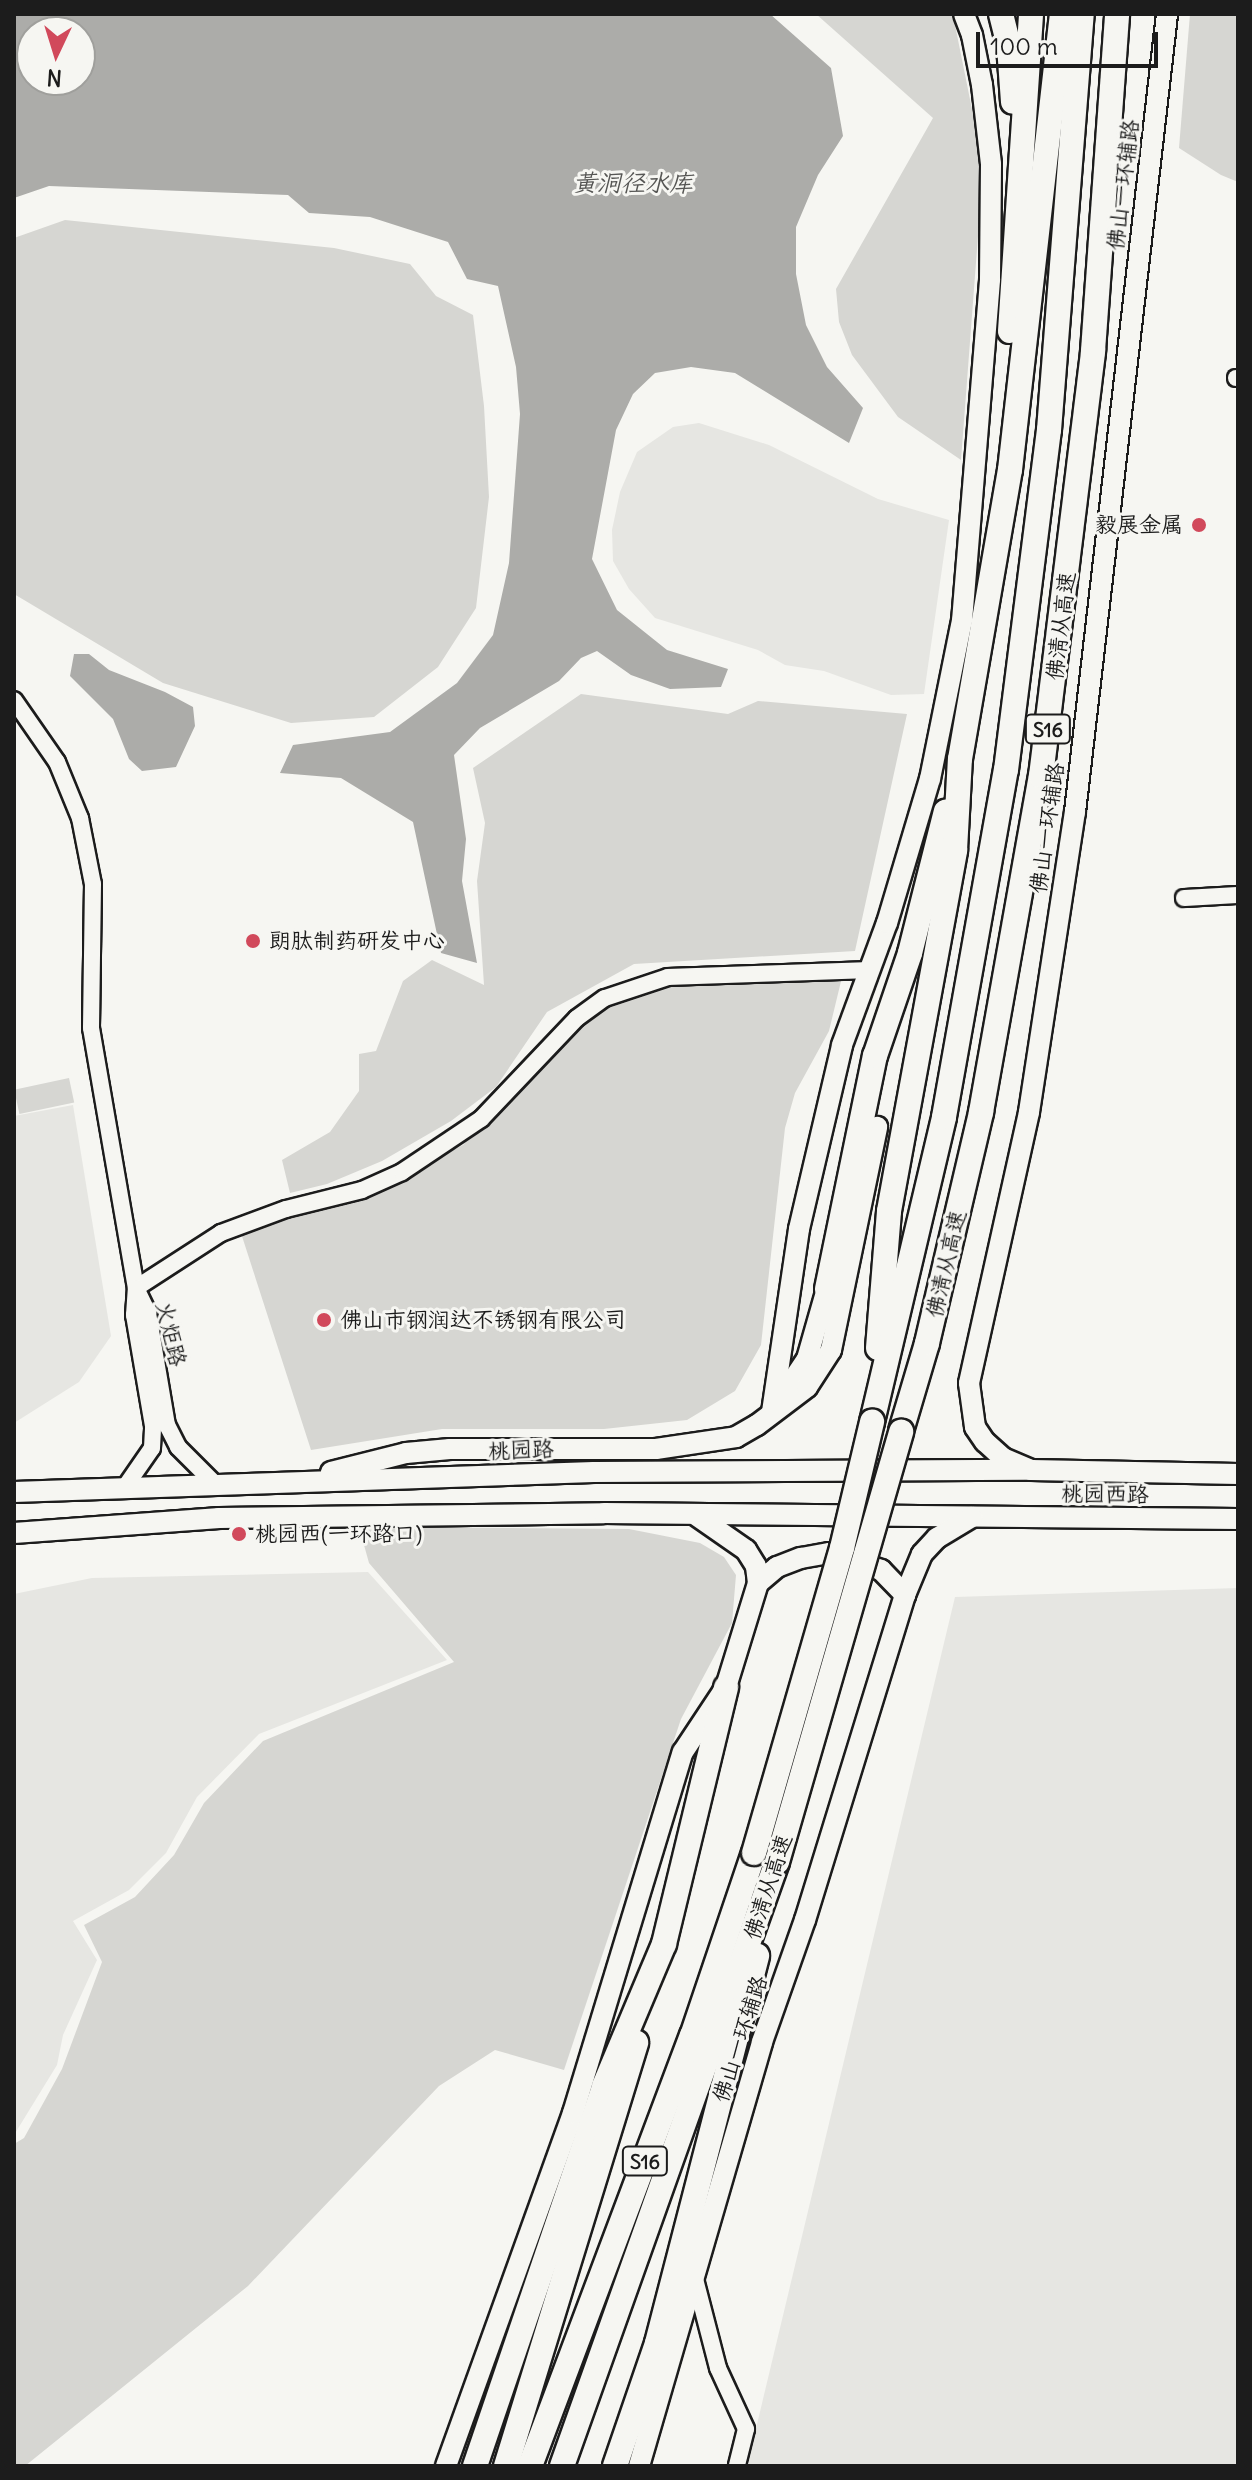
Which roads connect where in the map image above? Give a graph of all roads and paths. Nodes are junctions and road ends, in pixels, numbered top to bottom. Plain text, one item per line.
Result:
1 (964, 14) edge
2 (1001, 14) edge
3 (1031, 14) edge
4 (1062, 14) edge
5 (1082, 14) edge
6 (1120, 14) edge
7 (1167, 14) edge
8 (1017, 221) junction
9 (998, 536) junction
10 (14, 700) edge
11 (960, 759) junction
12 (1238, 895) edge
13 (1184, 898) dead end
14 (910, 953) junction
15 (870, 970) junction
16 (877, 1127) joint
17 (136, 1288) junction
18 (827, 1289) joint
19 (772, 1412) junction
20 (872, 1422) junction
21 (1031, 1470) junction
22 (1238, 1474) edge
23 (296, 1482) junction
24 (215, 1484) junction
25 (125, 1487) junction
26 (14, 1492) edge
27 (694, 1514) junction
28 (972, 1517) junction
29 (1238, 1519) edge
30 (14, 1533) edge
31 (758, 1583) junction
32 (905, 1595) junction
33 (726, 1687) junction
34 (769, 1888) junction
35 (664, 1944) junction
36 (695, 2279) junction
37 (446, 2466) edge
38 (475, 2466) edge
39 (506, 2466) edge
40 (530, 2466) edge
41 (562, 2466) edge
42 (615, 2466) edge
43 (639, 2466) edge
44 (737, 2466) edge

1 - 15 main road
2 - 8 highway
3 - 8 highway
4 - 9 highway
5 - 20 highway, 佛清从高速 / S16
6 - 34 highway, 佛清从高速 / S16, bridge
7 - 21 main road, 佛山一环辅路
8 - 9 highway
9 - 11 highway
10 - 17 street
11 - 14 highway
11 - 20 highway
12 - 13 street
14 - 16 highway
14 - 18 highway
15 - 17 street
15 - 19 main road
16 - 19 main road
17 - 24 street, 火炬路
17 - 25 street, 火炬路
18 - 19 main road
19 - 23 main road
20 - 40 highway, 佛清从高速 / S16, bridge
21 - 22 main road, 桃园西路
21 - 23 main road, 桃园路
23 - 24 main road, 桃园路
24 - 25 main road, 桃园路
25 - 26 main road, 桃园路
27 - 28 main road
27 - 30 main road
27 - 31 main road
28 - 29 main road, 桃园西路
28 - 32 main road, 佛山一环辅路
31 - 32 main road
31 - 33 main road
32 - 36 main road, 佛山一环辅路
33 - 35 highway
33 - 37 main road
34 - 41 highway, 佛清从高速 / S16
34 - 42 highway
35 - 38 highway
35 - 39 highway
36 - 43 main road, 佛山一环辅路
36 - 44 street

